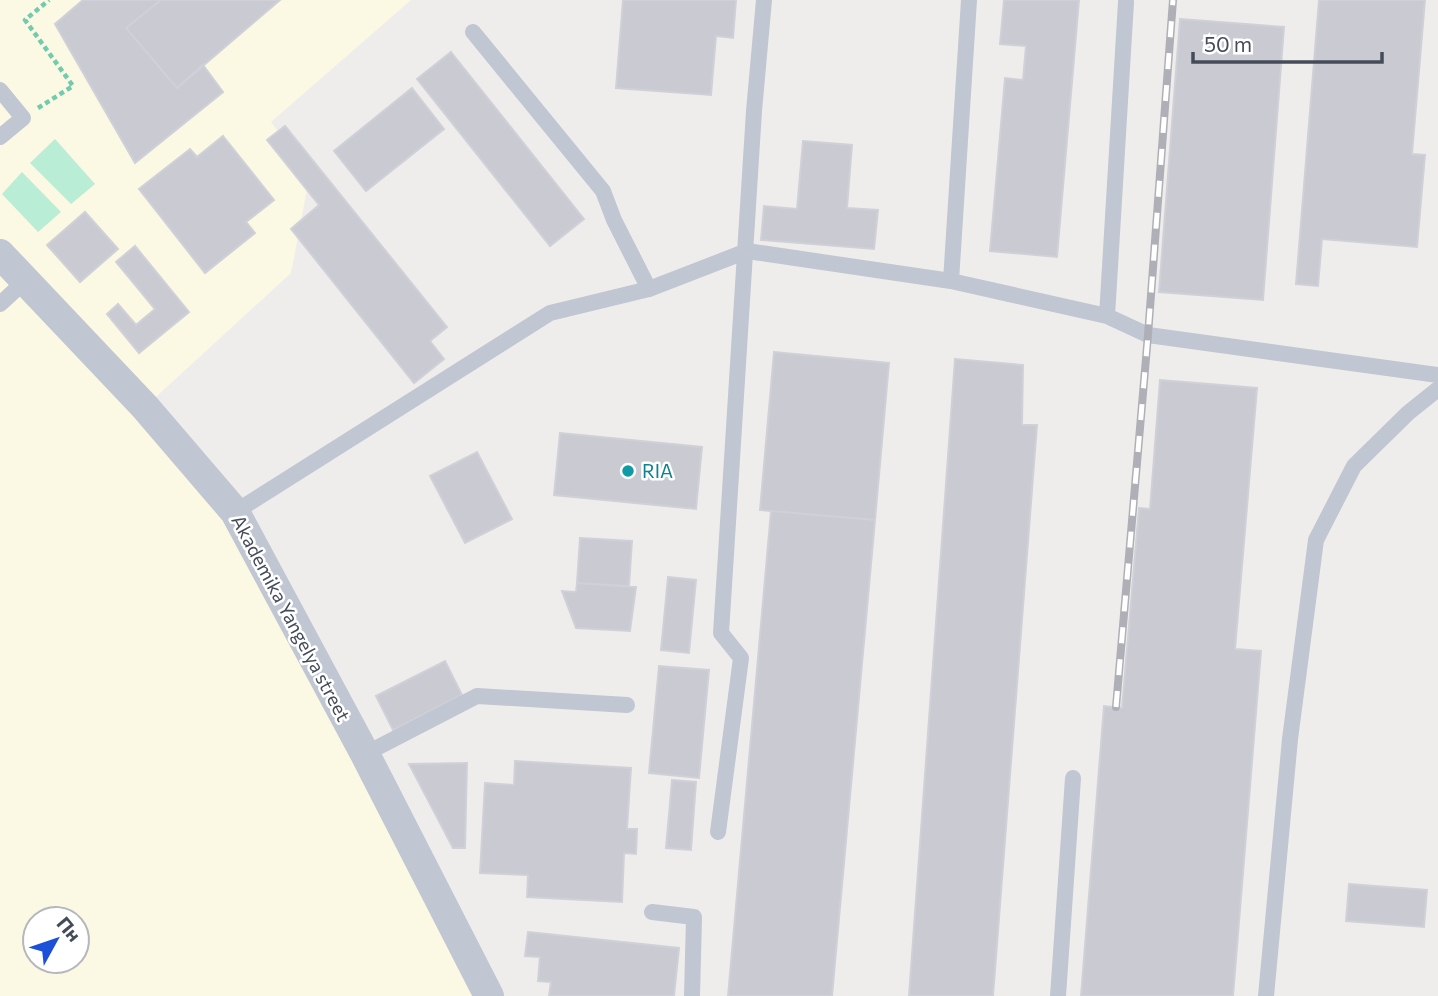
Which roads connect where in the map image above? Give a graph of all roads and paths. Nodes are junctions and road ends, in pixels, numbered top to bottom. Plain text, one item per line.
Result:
1 (49, 0) edge
2 (764, 0) edge
3 (969, 0) edge
4 (1126, 2) dead end
5 (473, 32) dead end
6 (0, 90) edge
7 (23, 118) junction
8 (0, 137) edge
9 (747, 251) junction
10 (0, 254) edge
11 (25, 281) junction
12 (951, 281) junction
13 (649, 289) junction
14 (0, 304) edge
15 (1107, 316) junction
16 (1438, 375) edge
17 (1438, 389) edge
18 (235, 512) junction
19 (626, 705) dead end
20 (365, 754) junction
21 (1073, 778) dead end
22 (718, 832) dead end
23 (652, 912) dead end
24 (488, 996) edge
25 (692, 996) edge
26 (1058, 996) edge
27 (1266, 996) edge

1 - 7 path
2 - 9 lane
3 - 12 lane
4 - 15 lane
5 - 13 lane
6 - 7 lane
7 - 8 lane
9 - 12 lane
9 - 13 lane
9 - 22 lane
10 - 11 street, Akademika Yangelya street
11 - 14 lane
11 - 18 street, Akademika Yangelya street
12 - 15 lane
13 - 18 lane
15 - 16 lane
17 - 27 lane
18 - 20 street, Akademika Yangelya street
19 - 20 lane
20 - 24 street, Akademika Yangelya street
21 - 26 lane
23 - 25 lane

